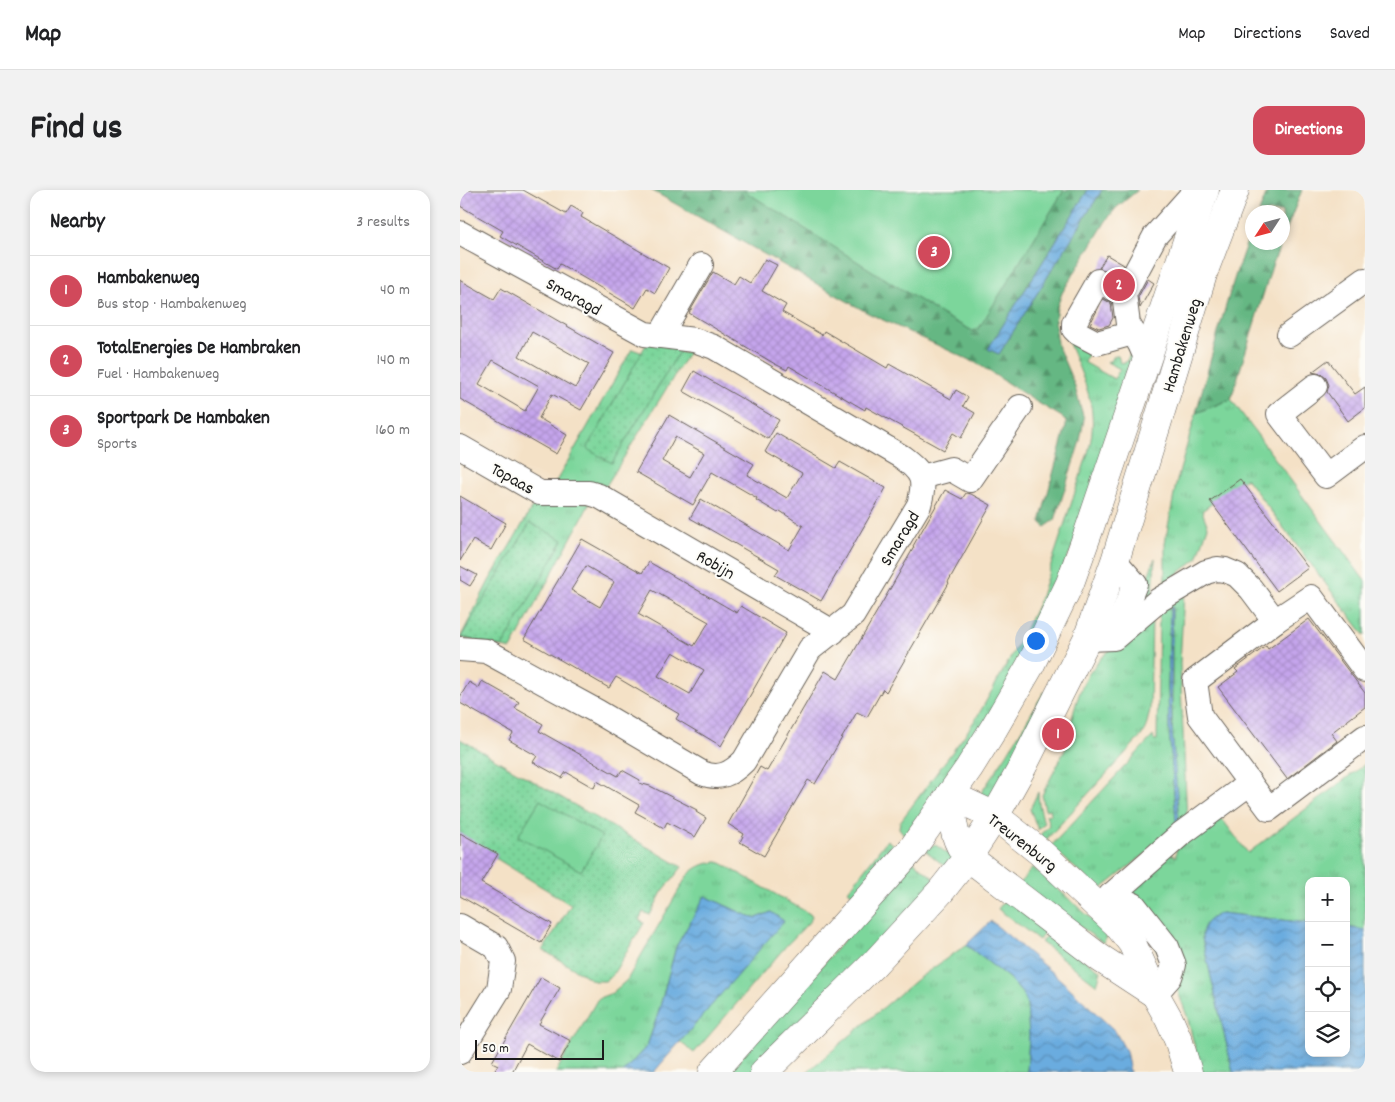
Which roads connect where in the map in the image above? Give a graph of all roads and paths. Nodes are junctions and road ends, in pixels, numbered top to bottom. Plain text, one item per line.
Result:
1 (1203, 190) edge
2 (1234, 190) edge
3 (460, 233) edge
4 (700, 265) dead end
5 (1365, 280) edge
6 (1124, 294) junction
7 (1133, 333) junction
8 (1290, 334) dead end
9 (660, 336) junction
10 (1147, 360) junction
11 (1315, 386) dead end
12 (1020, 408) dead end
13 (1365, 447) edge
14 (460, 448) edge
15 (922, 477) junction
16 (599, 496) joint
17 (1116, 561) junction
18 (1275, 621) junction
19 (833, 632) junction
20 (1114, 638) junction
21 (1087, 639) junction
22 (460, 649) edge
23 (1365, 670) edge
24 (1365, 737) edge
25 (1250, 783) junction
26 (950, 796) junction
27 (995, 816) junction
28 (968, 857) junction
29 (1105, 901) junction
30 (460, 926) edge
31 (1156, 994) junction
32 (460, 1052) edge
33 (713, 1072) edge
34 (764, 1072) edge
35 (1188, 1072) edge

1 - 6 street, Hambakenweg
1 - 10 main road, Hambakenweg
2 - 17 main road, Hambakenweg
3 - 9 street, Smaragd
4 - 9 street
5 - 8 street
6 - 7 street, Hambakenweg
6 - 7 street
7 - 10 street, Hambakenweg
9 - 15 street, Smaragd
10 - 26 main road, Hambakenweg
11 - 13 street
12 - 15 street
14 - 16 street, Topaas
15 - 19 street, Smaragd
16 - 19 street, Robijn
17 - 20 street
17 - 21 main road, Hambakenweg
18 - 20 street
18 - 23 street
18 - 25 street
19 - 22 street, Smaragd
20 - 21 street
21 - 27 main road, Hambakenweg
24 - 25 street
25 - 29 street
26 - 27 main road, Treurenburg
26 - 28 main road, Treurenburg
26 - 33 main road, Hambakenweg
27 - 28 main road, Hambakenweg
27 - 29 main road, Treurenburg
28 - 31 main road, Treurenburg
28 - 34 main road, Hambakenweg
29 - 31 main road, Treurenburg
30 - 32 street
31 - 35 main road, Treurenburg

